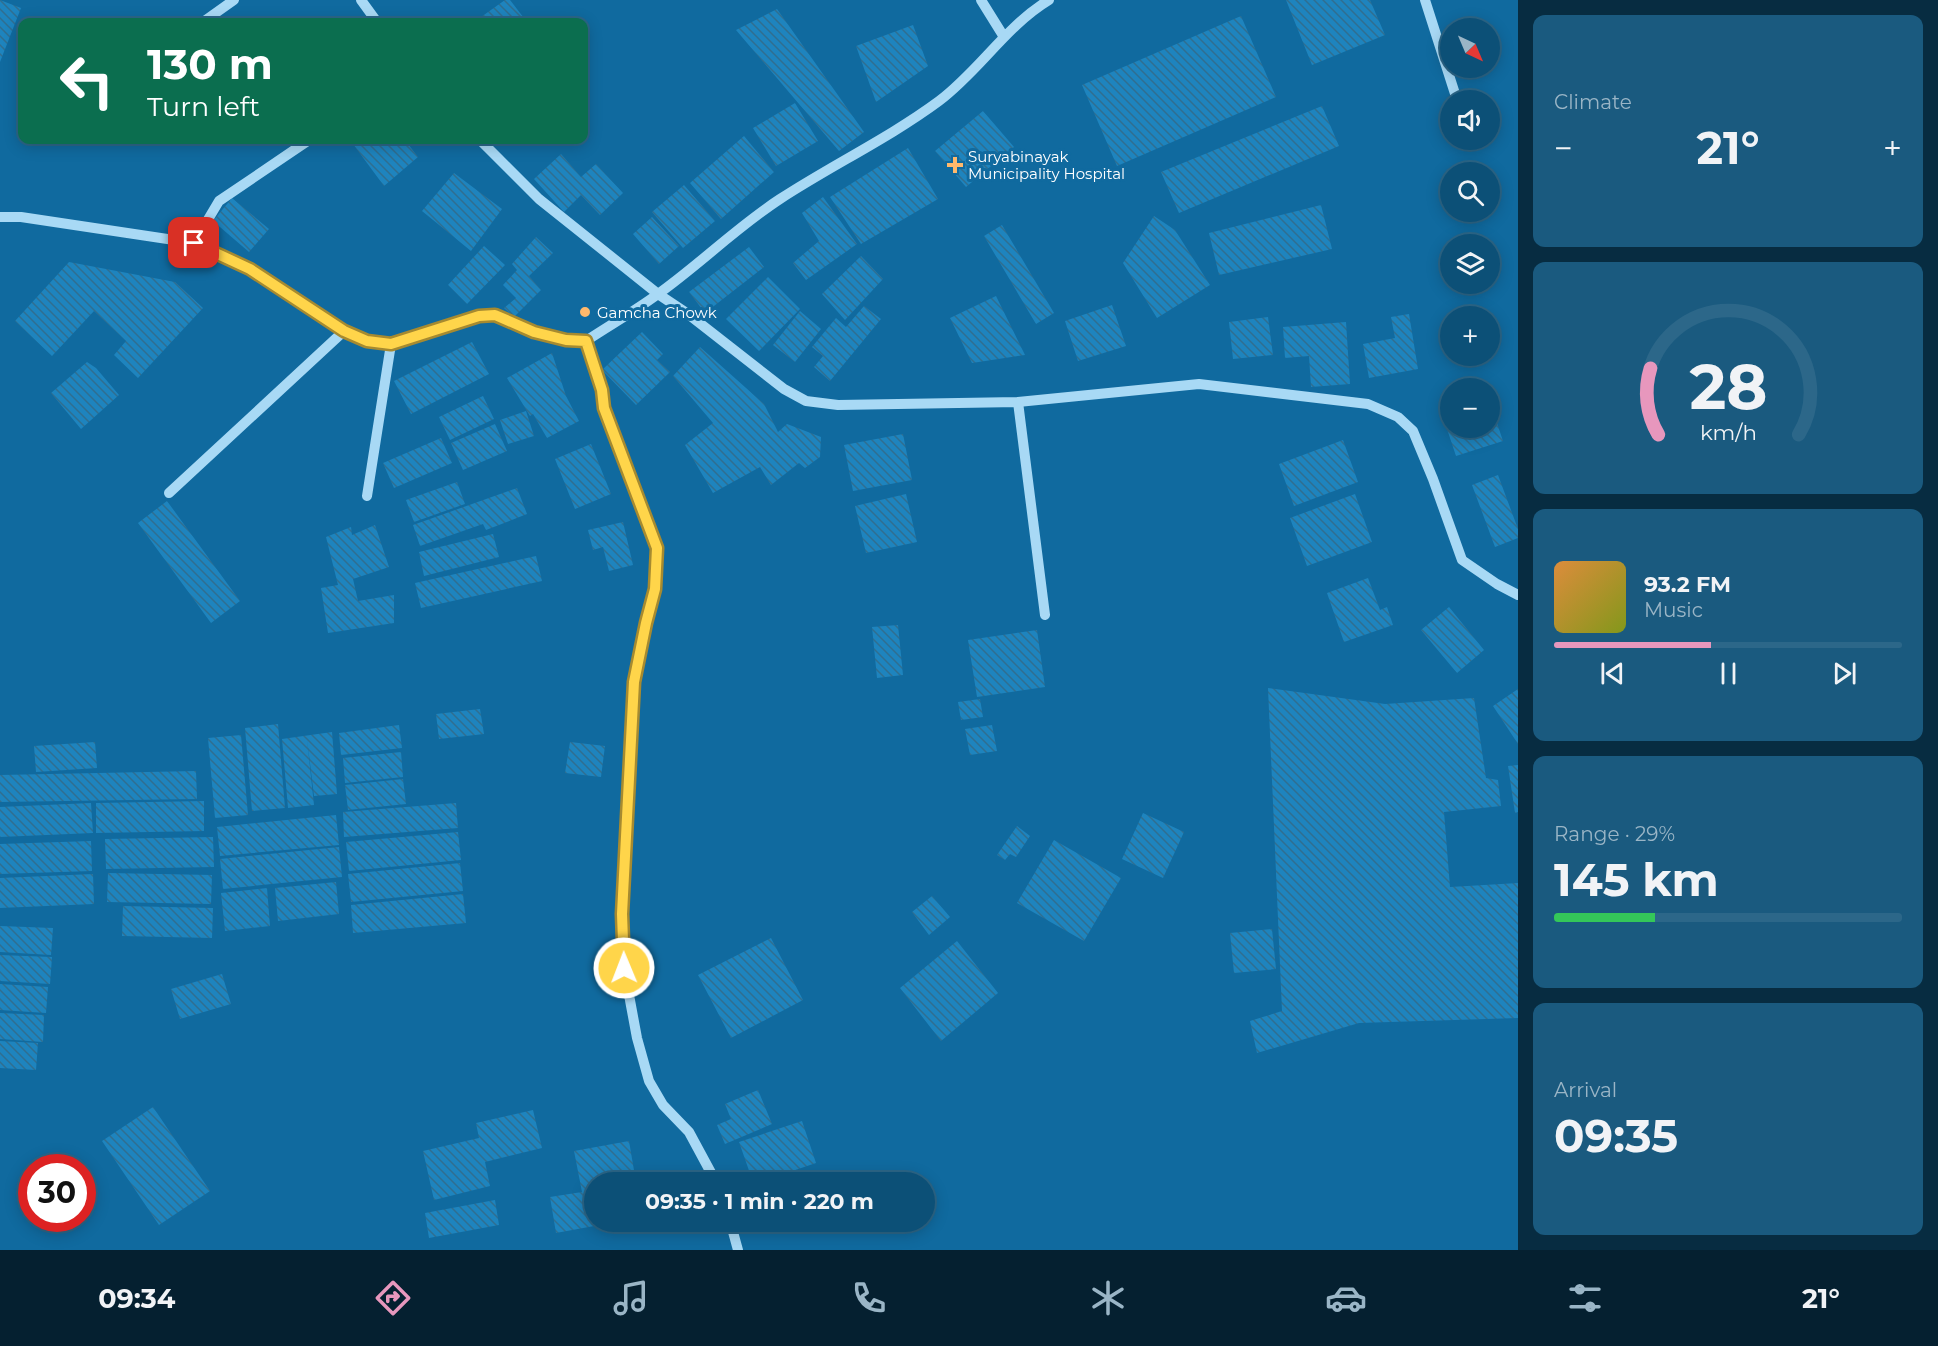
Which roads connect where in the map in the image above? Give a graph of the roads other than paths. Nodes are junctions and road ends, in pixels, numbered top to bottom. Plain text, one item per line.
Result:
1 (234, 0) edge
2 (361, 0) edge
3 (981, 0) edge
4 (1050, 0) edge
5 (1425, 0) edge
6 (209, 18) edge
7 (373, 18) edge
8 (1004, 37) junction
9 (1454, 90) edge
10 (303, 144) edge
11 (484, 144) edge
12 (0, 217) edge
13 (194, 243) junction
14 (658, 294) junction
15 (344, 331) junction
16 (586, 341) junction
17 (391, 344) junction
18 (1018, 402) junction
19 (169, 493) dead end
20 (367, 496) dead end
21 (1518, 595) edge
22 (1046, 615) dead end
23 (711, 1172) edge
24 (732, 1232) edge
25 (738, 1250) edge

1 - 6 street
2 - 7 street
3 - 8 street
4 - 8 street
5 - 9 street
8 - 14 street
10 - 13 street
11 - 14 street
12 - 13 street
13 - 15 street
14 - 16 street
14 - 18 street
15 - 17 street
15 - 19 street
16 - 17 street
16 - 23 street
17 - 20 street
18 - 21 street
18 - 22 street
24 - 25 street

